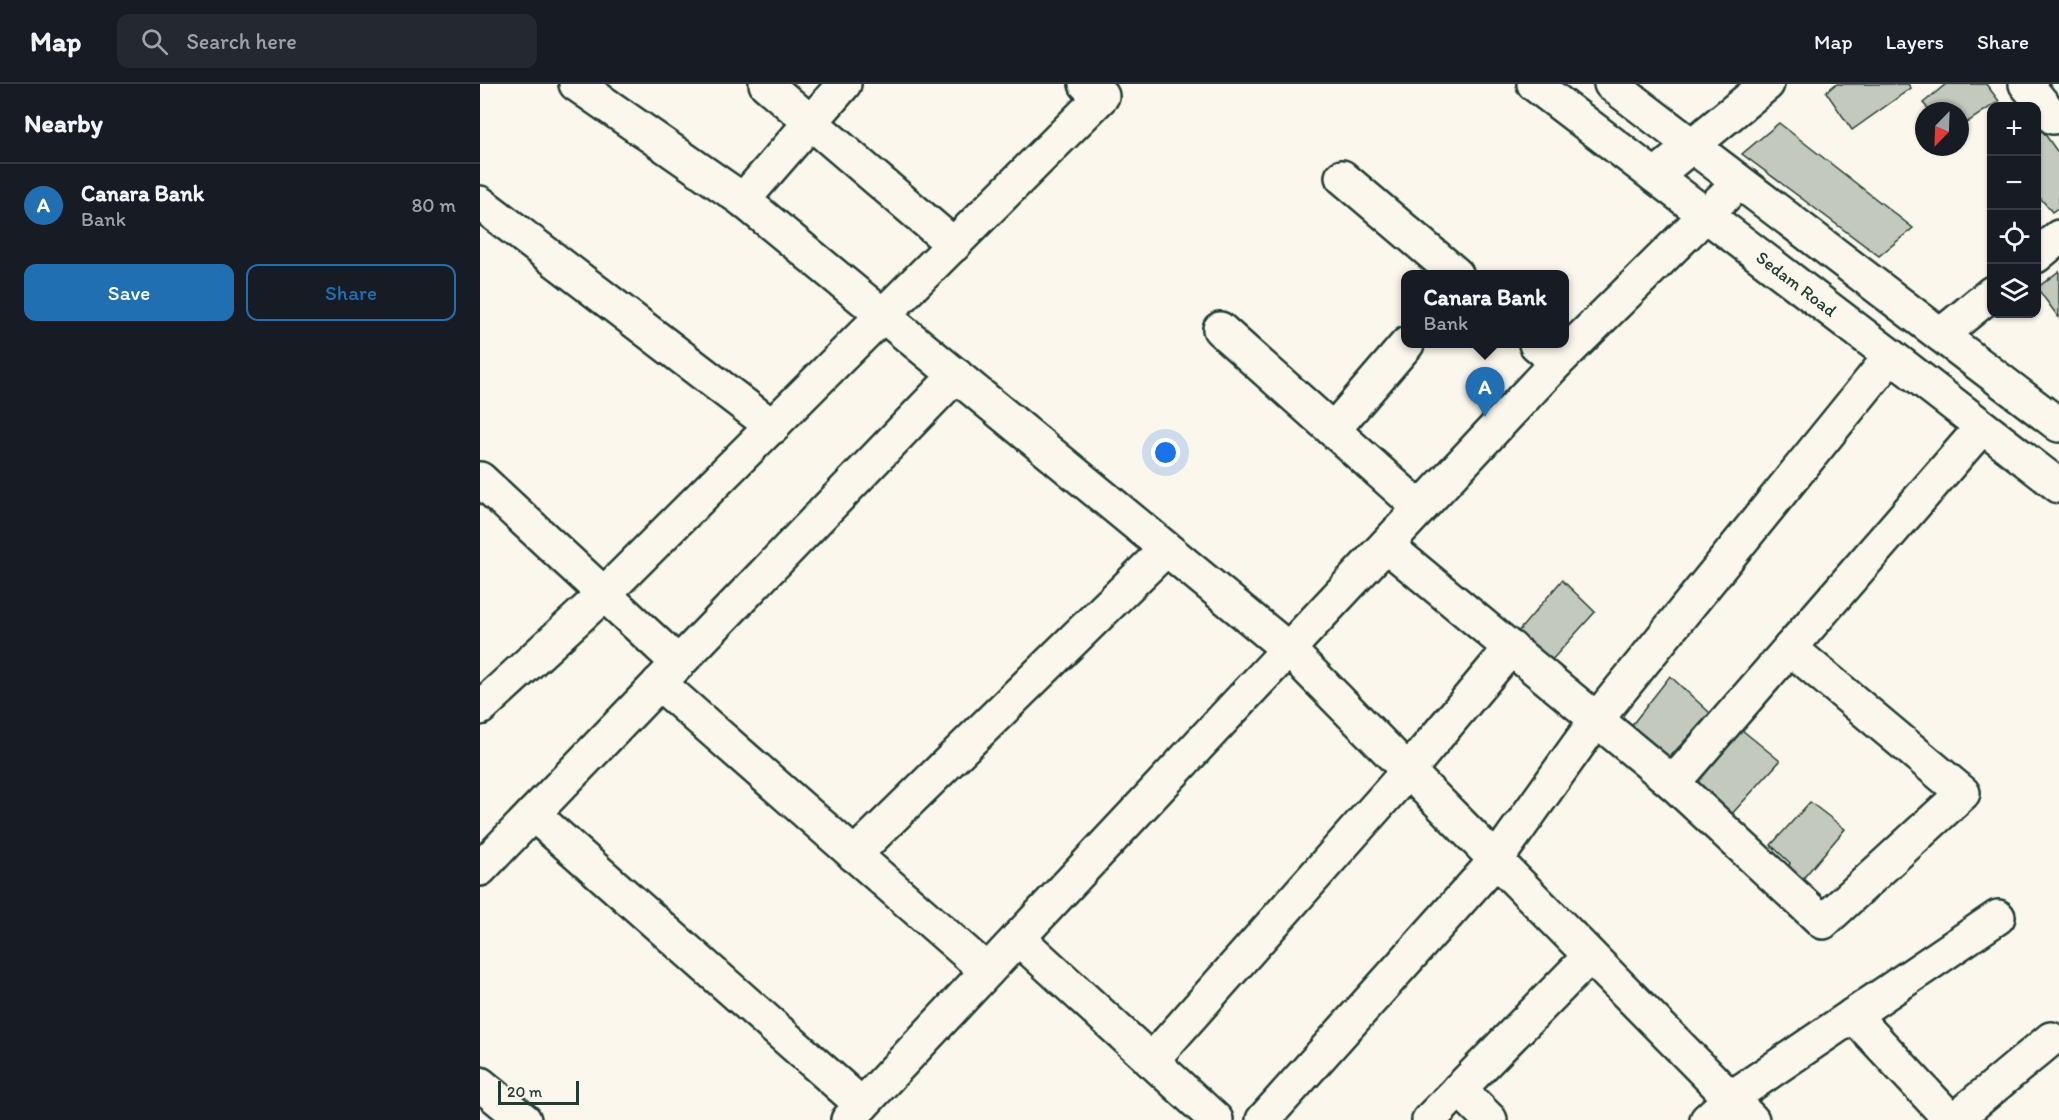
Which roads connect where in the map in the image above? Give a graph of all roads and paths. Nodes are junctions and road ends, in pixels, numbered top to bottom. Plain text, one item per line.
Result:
1 (576, 84) edge
2 (766, 84) edge
3 (844, 84) edge
4 (1534, 84) edge
5 (1611, 84) edge
6 (1767, 84) edge
7 (2026, 84) edge
8 (1102, 88) edge
9 (2053, 117) dead end
10 (812, 121) junction
11 (1692, 146) junction
12 (1655, 176) junction
13 (1342, 177) dead end
14 (1739, 182) junction
15 (743, 200) junction
16 (480, 203) edge
17 (1705, 214) junction
18 (2059, 237) edge
19 (954, 244) junction
20 (2041, 253) edge
21 (1451, 270) edge
22 (1987, 297) edge
23 (884, 316) junction
24 (1220, 329) dead end
25 (1569, 334) edge
26 (1941, 335) junction
27 (1404, 348) edge
28 (1547, 353) edge
29 (1891, 356) junction
30 (956, 375) junction
31 (2059, 425) edge
32 (773, 427) junction
33 (1982, 427) junction
34 (1333, 430) junction
35 (480, 479) edge
36 (2059, 486) edge
37 (1420, 508) junction
38 (1386, 545) junction
39 (1167, 549) junction
40 (604, 594) junction
41 (1511, 648) junction
42 (1790, 648) junction
43 (1288, 649) junction
44 (669, 673) junction
45 (486, 692) edge
46 (1596, 720) junction
47 (1408, 771) junction
48 (1673, 783) junction
49 (533, 814) junction
50 (854, 855) junction
51 (1496, 860) junction
52 (481, 865) edge
53 (1998, 917) dead end
54 (1018, 938) junction
55 (1590, 956) junction
56 (987, 971) junction
57 (1853, 1015) junction
58 (2051, 1039) dead end
59 (1151, 1060) junction
60 (480, 1084) edge
61 (1459, 1089) junction
62 (1741, 1109) edge
63 (855, 1113) edge
64 (524, 1120) edge
65 (1216, 1120) edge
66 (1263, 1120) edge
67 (1429, 1120) edge
68 (1490, 1120) edge
69 (1707, 1120) edge
70 (1953, 1120) edge

1 - 15 street
2 - 10 street
3 - 10 street
4 - 12 street, Sedam Road
5 - 11 street
6 - 11 street
7 - 9 street
8 - 19 street
10 - 15 street
10 - 19 street
11 - 12 street
11 - 14 street
12 - 17 street, Sedam Road
13 - 21 street
14 - 17 street
14 - 26 street
15 - 23 street
16 - 32 street
17 - 25 street
17 - 29 street, Sedam Road
18 - 20 street
19 - 23 street
22 - 26 street
23 - 30 street
23 - 32 street
24 - 34 street
26 - 31 street
27 - 34 street
28 - 37 street
29 - 33 street, Sedam Road
29 - 46 street
30 - 39 street
30 - 44 street
32 - 40 street
33 - 36 street, Sedam Road
33 - 42 street
34 - 37 street
35 - 40 street
37 - 38 street
38 - 41 street
38 - 43 street
39 - 43 street
39 - 50 street
40 - 44 street
40 - 45 street
41 - 46 street
41 - 47 street
42 - 48 street
42 - 48 street
43 - 47 street
43 - 54 street
44 - 49 street
44 - 50 street
46 - 48 street
46 - 51 street
47 - 51 street
47 - 59 street
49 - 52 street
49 - 63 street
50 - 56 street
51 - 55 street
51 - 66 street
53 - 57 street
54 - 56 street
54 - 59 street
55 - 61 street
55 - 62 street
56 - 63 street
57 - 62 street
57 - 70 street
58 - 70 street
59 - 65 street
60 - 64 street
61 - 67 street
61 - 68 street
62 - 69 street

